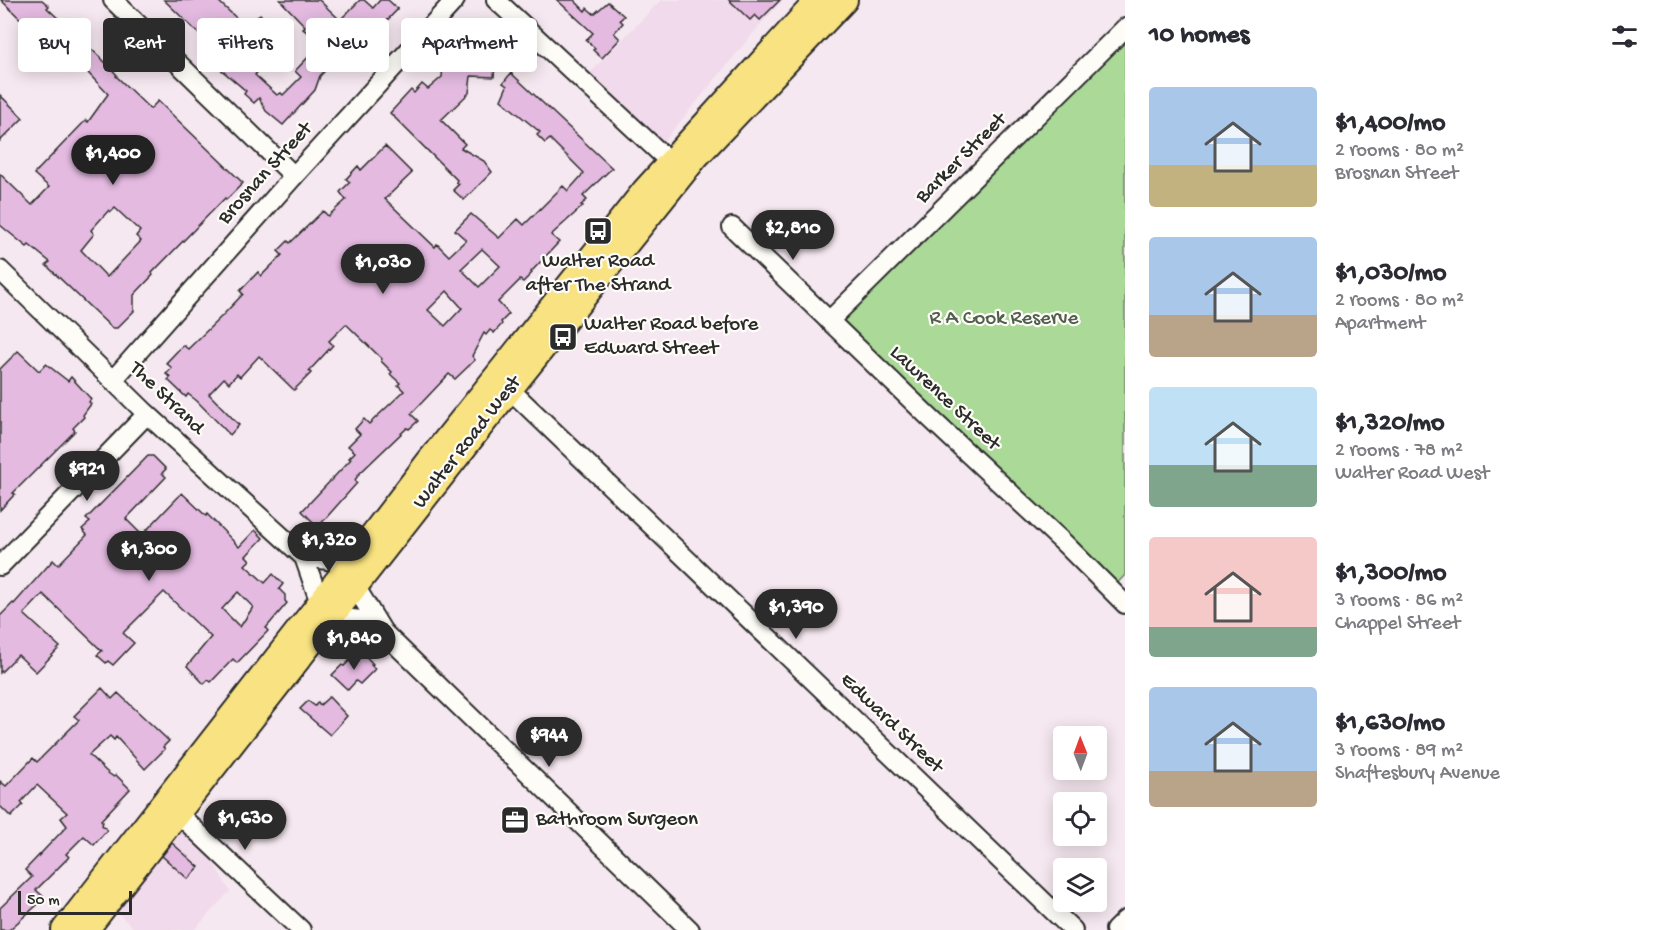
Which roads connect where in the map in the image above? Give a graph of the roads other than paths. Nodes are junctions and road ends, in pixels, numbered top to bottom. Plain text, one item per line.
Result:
1 (113, 0) edge
2 (455, 0) edge
3 (496, 0) edge
4 (818, 0) edge
5 (845, 0) edge
6 (1125, 28) edge
7 (670, 162) junction
8 (294, 176) junction
9 (732, 227) dead end
10 (0, 270) edge
11 (829, 321) junction
12 (113, 380) junction
13 (503, 383) junction
14 (147, 414) junction
15 (303, 557) junction
16 (0, 566) edge
17 (353, 575) junction
18 (1125, 604) edge
19 (326, 610) junction
20 (383, 632) junction
21 (171, 807) junction
22 (1125, 920) edge
23 (64, 930) edge
24 (86, 930) edge
25 (301, 930) edge
26 (690, 930) edge
27 (1073, 930) edge
28 (1115, 930) edge

1 - 8 street
2 - 8 street, Brosnan Street
3 - 7 street
4 - 7 main road, Walter Road West
5 - 13 main road, Walter Road West
6 - 11 street, Barker Street
7 - 13 main road, Walter Road West
8 - 12 street, Brosnan Street
9 - 11 street, Lawrence Street
10 - 12 street, The Strand
11 - 18 street, Lawrence Street
12 - 14 street, The Strand
13 - 17 main road, Walter Road West
13 - 27 street, Edward Street
14 - 15 street, The Strand
14 - 16 street
15 - 17 street
15 - 19 street, The Strand
17 - 19 main road, Walter Road West
17 - 20 street
19 - 20 street
19 - 21 main road, Walter Road West
20 - 26 street
21 - 23 main road, Walter Road West
21 - 24 main road, Walter Road West
21 - 25 street
22 - 28 street

